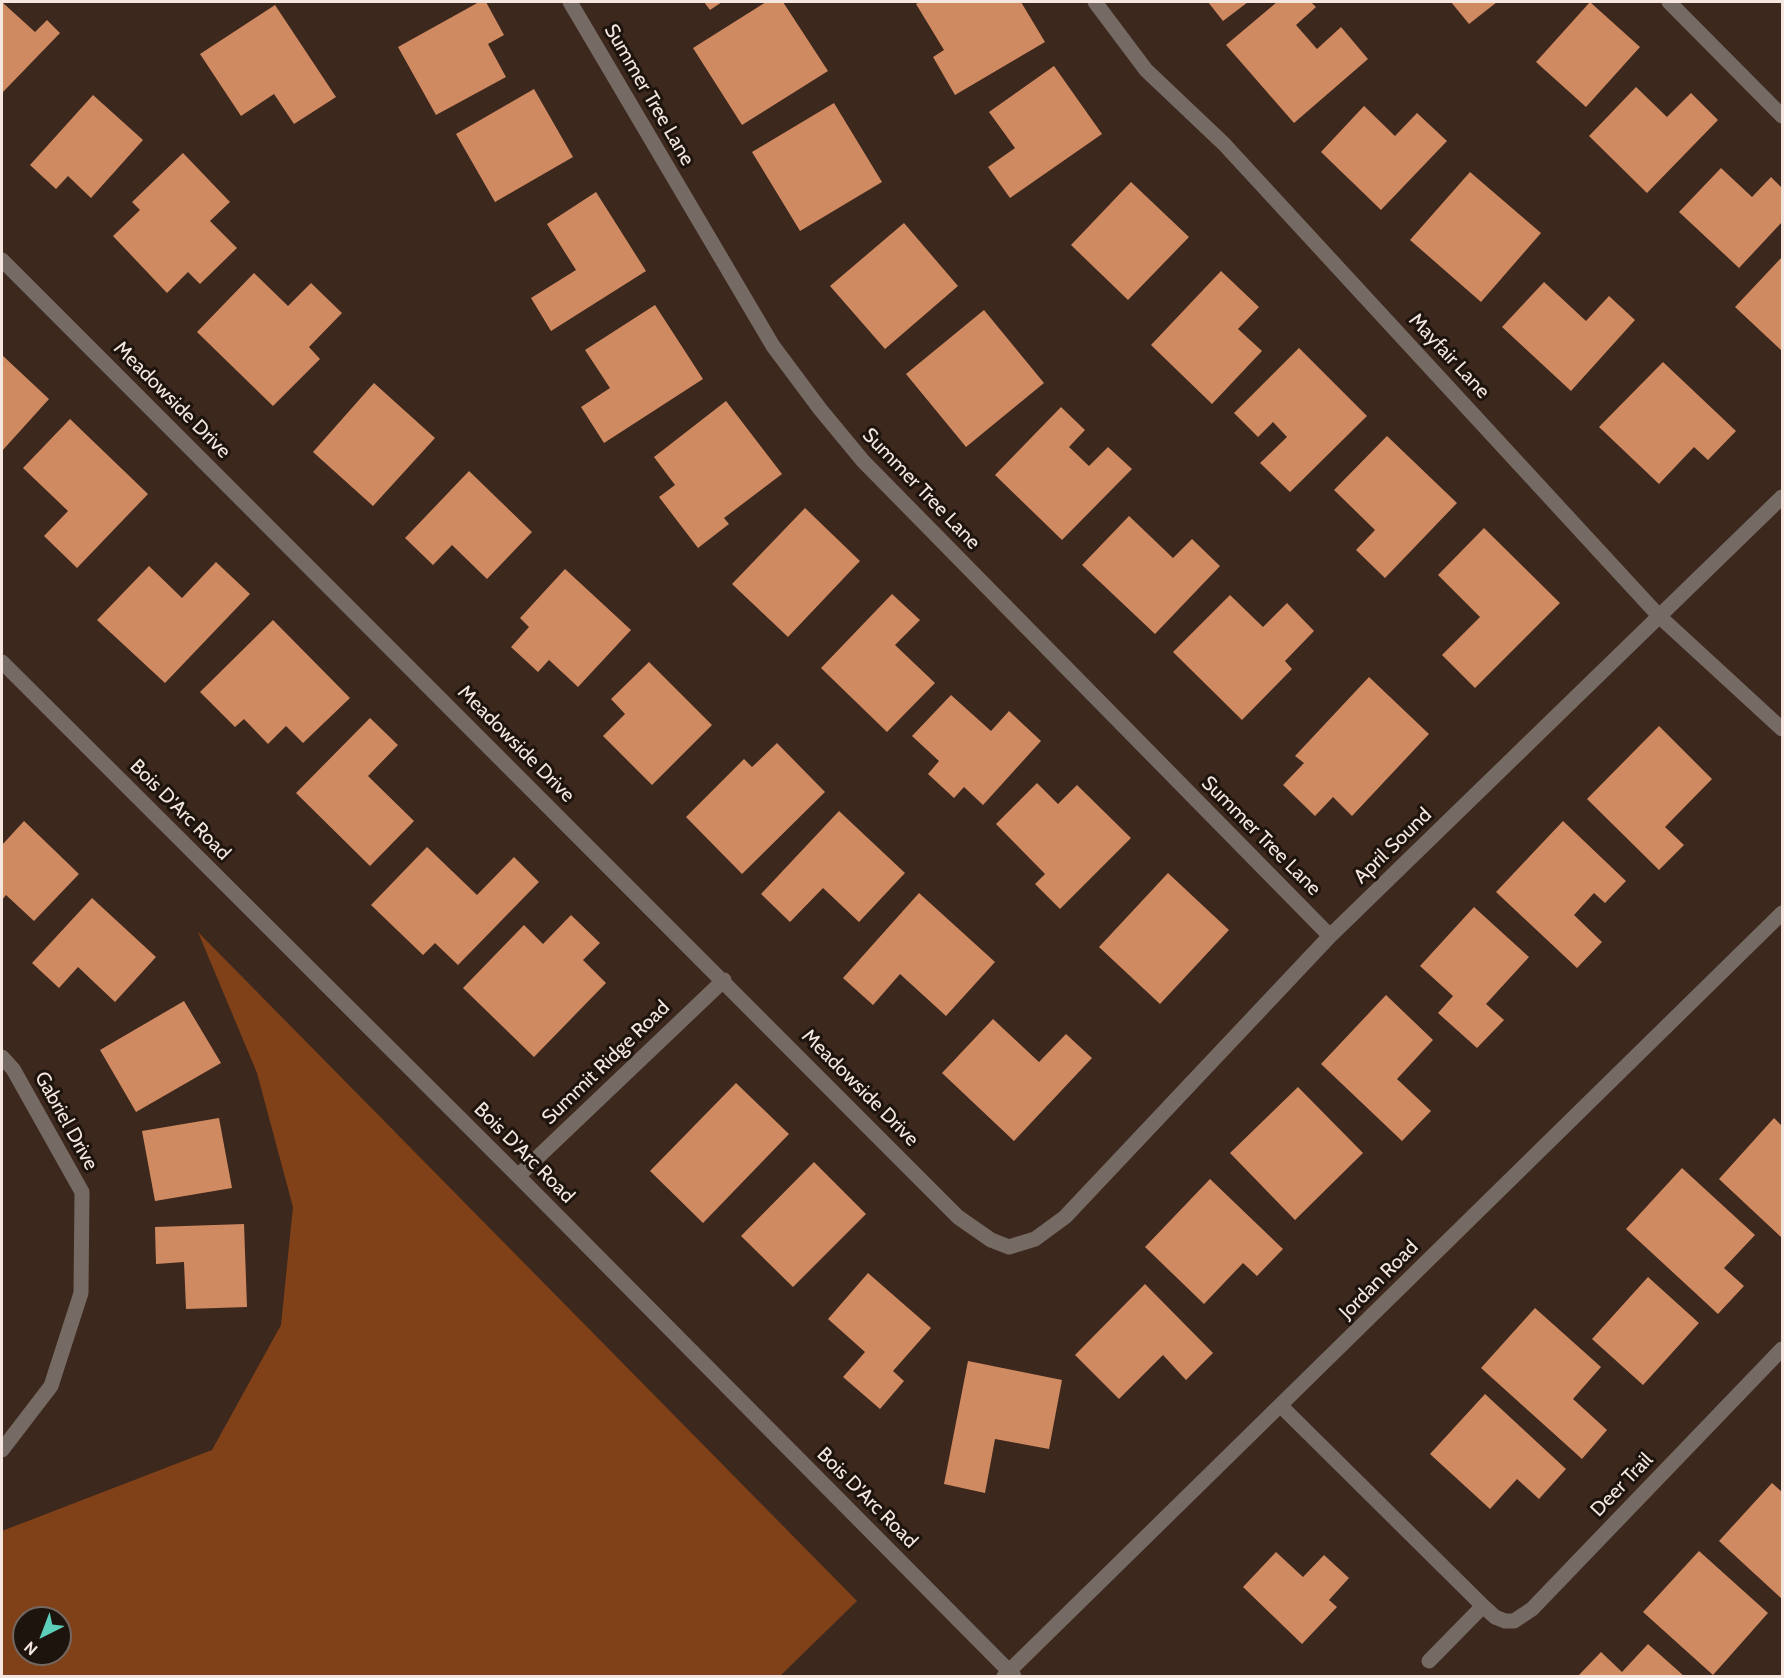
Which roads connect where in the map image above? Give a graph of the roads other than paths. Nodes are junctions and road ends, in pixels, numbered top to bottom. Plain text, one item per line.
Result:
1 (570, 2) edge
2 (1095, 2) edge
3 (1669, 2) edge
4 (1782, 116) edge
5 (2, 260) edge
6 (1782, 497) edge
7 (1659, 616) junction
8 (2, 662) edge
9 (1782, 729) edge
10 (1782, 913) edge
11 (1330, 936) junction
12 (724, 980) junction
13 (2, 1057) edge
14 (518, 1176) junction
15 (1009, 1247) joint
16 (1782, 1349) edge
17 (1281, 1406) junction
18 (2, 1449) edge
19 (1483, 1606) junction
20 (1429, 1661) dead end
21 (1009, 1675) edge

1 - 11 street, Summer Tree Lane
2 - 7 street, Mayfair Lane
3 - 4 street
5 - 12 street, Meadowside Drive
6 - 7 street, April Sound
7 - 9 street, Mayfair Lane
7 - 11 street, April Sound
8 - 14 street, Bois D'Arc Road
10 - 17 street, Jordan Road
11 - 15 street, April Sound
12 - 14 street, Summit Ridge Road
12 - 15 street, Meadowside Drive
13 - 18 street, Gabriel Drive
14 - 21 street, Bois D'Arc Road
16 - 19 street, Deer Trail
17 - 19 street, Deer Trail
17 - 21 street, Jordan Road
19 - 20 street

